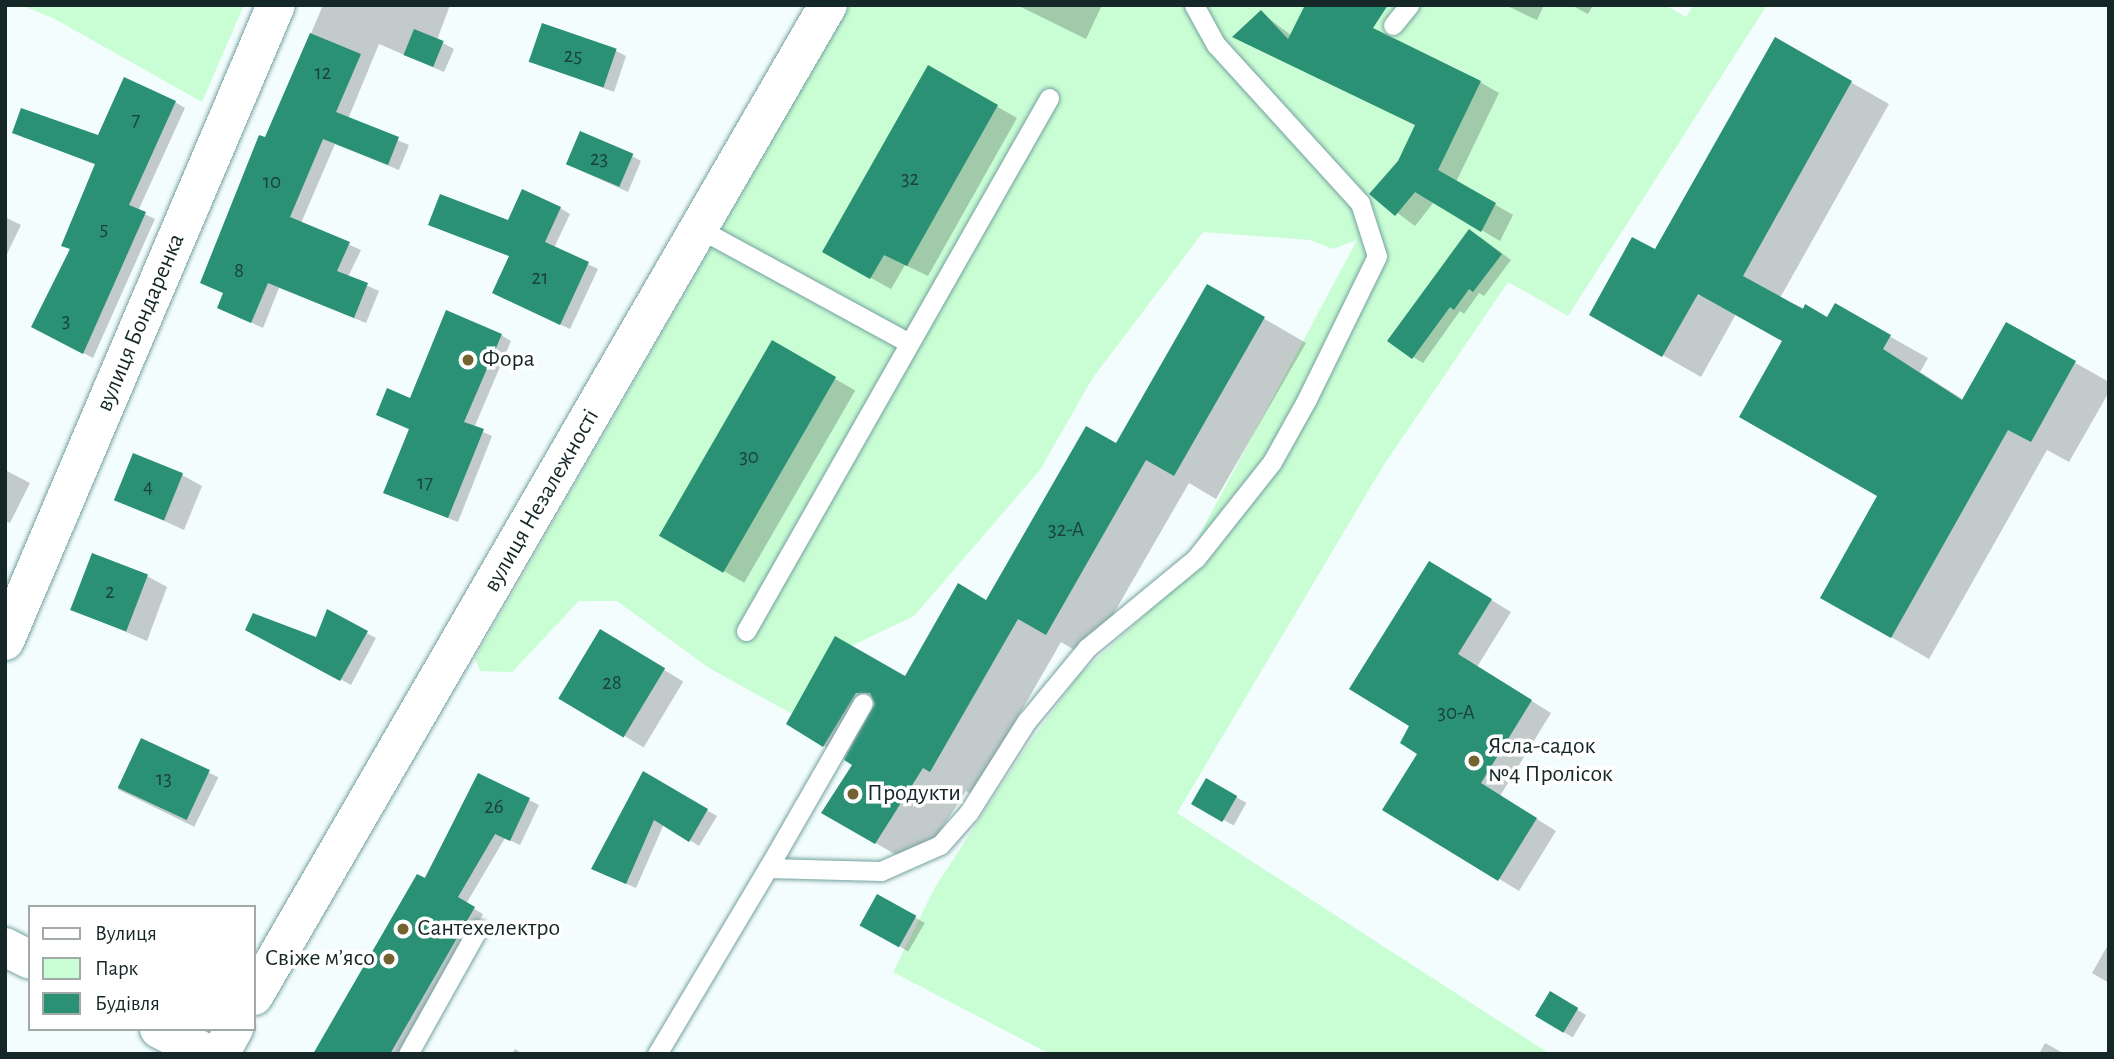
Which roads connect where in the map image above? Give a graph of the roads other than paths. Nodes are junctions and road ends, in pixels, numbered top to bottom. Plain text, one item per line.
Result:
1 (276, 5) edge
2 (828, 5) edge
3 (1194, 5) edge
4 (1409, 5) edge
5 (1393, 25) dead end
6 (1049, 98) dead end
7 (701, 229) junction
8 (909, 343) junction
9 (746, 631) dead end
10 (5, 641) edge
11 (863, 702) dead end
12 (768, 868) junction
13 (478, 929) dead end
14 (5, 947) edge
15 (28, 959) edge
16 (256, 993) edge
17 (163, 1031) edge
18 (233, 1031) edge
19 (208, 1054) edge
20 (220, 1054) edge
21 (408, 1054) edge
22 (657, 1054) edge

1 - 10 main road, вулиця Бондаренка
2 - 7 main road, вулиця Незалежності
3 - 12 lane
4 - 5 lane
6 - 8 lane
7 - 8 lane
7 - 16 main road, вулиця Незалежності
8 - 9 lane
11 - 12 lane
12 - 22 lane
13 - 21 lane
14 - 15 main road
17 - 19 main road
18 - 20 main road

